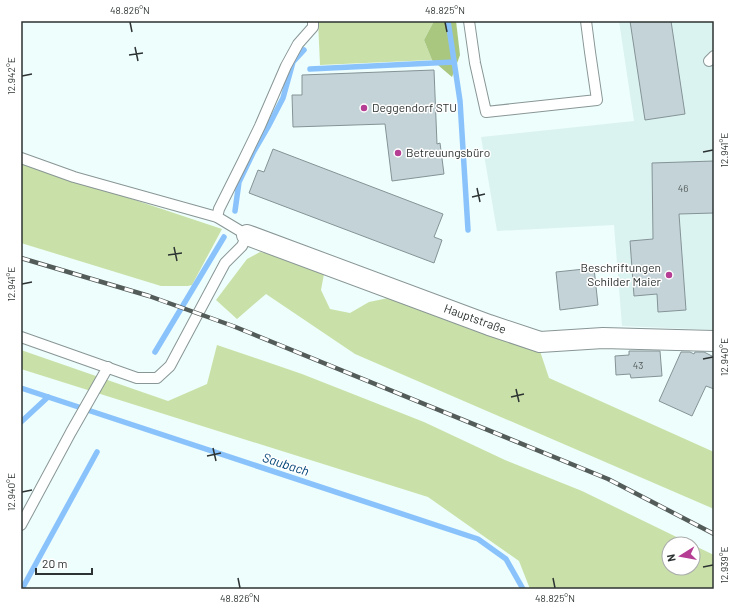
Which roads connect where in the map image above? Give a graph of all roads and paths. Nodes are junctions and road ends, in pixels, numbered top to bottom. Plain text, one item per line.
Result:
1 (313, 21) edge
2 (469, 21) edge
3 (586, 21) edge
4 (21, 158) edge
5 (217, 217) junction
6 (247, 235) junction
7 (21, 337) edge
8 (714, 341) edge
9 (108, 367) junction
10 (21, 525) edge

1 - 5 lane
2 - 3 lane
4 - 5 lane
5 - 6 lane
6 - 8 street, Hauptstraße
6 - 9 lane
7 - 9 lane
9 - 10 lane

